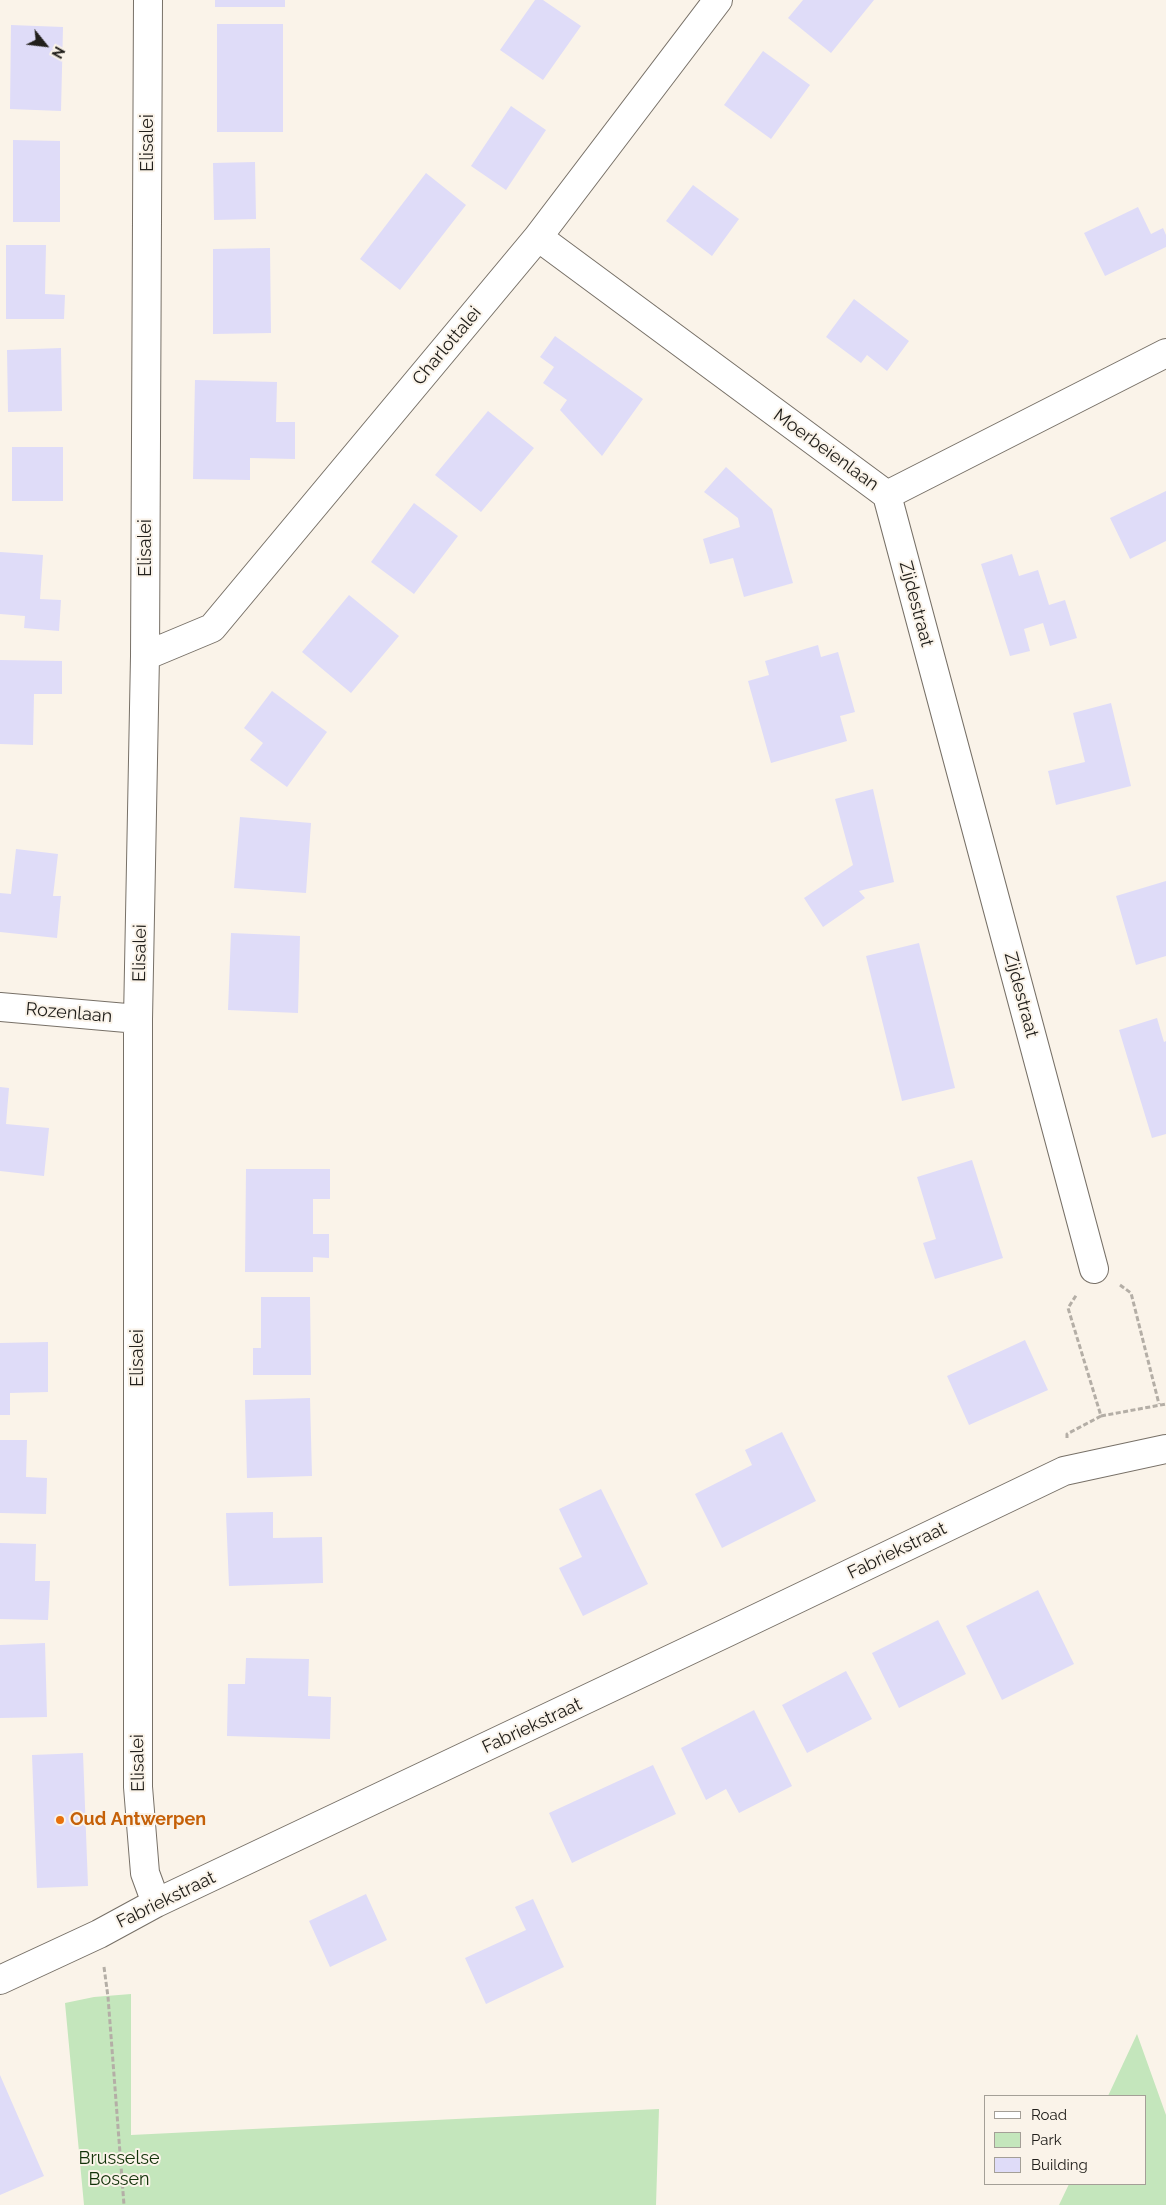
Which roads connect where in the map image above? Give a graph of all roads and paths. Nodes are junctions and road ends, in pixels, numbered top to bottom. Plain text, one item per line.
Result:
1 (148, 0) edge
2 (718, 0) edge
3 (538, 237) junction
4 (1166, 353) edge
5 (887, 495) junction
6 (145, 656) junction
7 (0, 1007) edge
8 (138, 1019) junction
9 (1094, 1269) junction
10 (1158, 1404) junction
11 (1166, 1404) edge
12 (1101, 1416) junction
13 (1166, 1450) edge
14 (1064, 1471) junction
15 (156, 1903) junction
16 (99, 1934) junction
17 (0, 1980) edge
18 (124, 2205) edge

1 - 6 street, Elisalei
2 - 3 street, Charlottalei
3 - 5 street, Moerbeienlaan
3 - 6 street, Charlottalei
4 - 5 street, Moerbeienlaan
5 - 9 street, Zijdestraat
6 - 8 street, Elisalei
7 - 8 street, Rozenlaan
8 - 15 street, Elisalei
9 - 10 path
9 - 12 path
10 - 11 path
10 - 12 path
12 - 14 path
13 - 14 street, Fabriekstraat
14 - 15 street, Fabriekstraat
15 - 16 street, Fabriekstraat
16 - 17 street, Fabriekstraat
16 - 18 path

